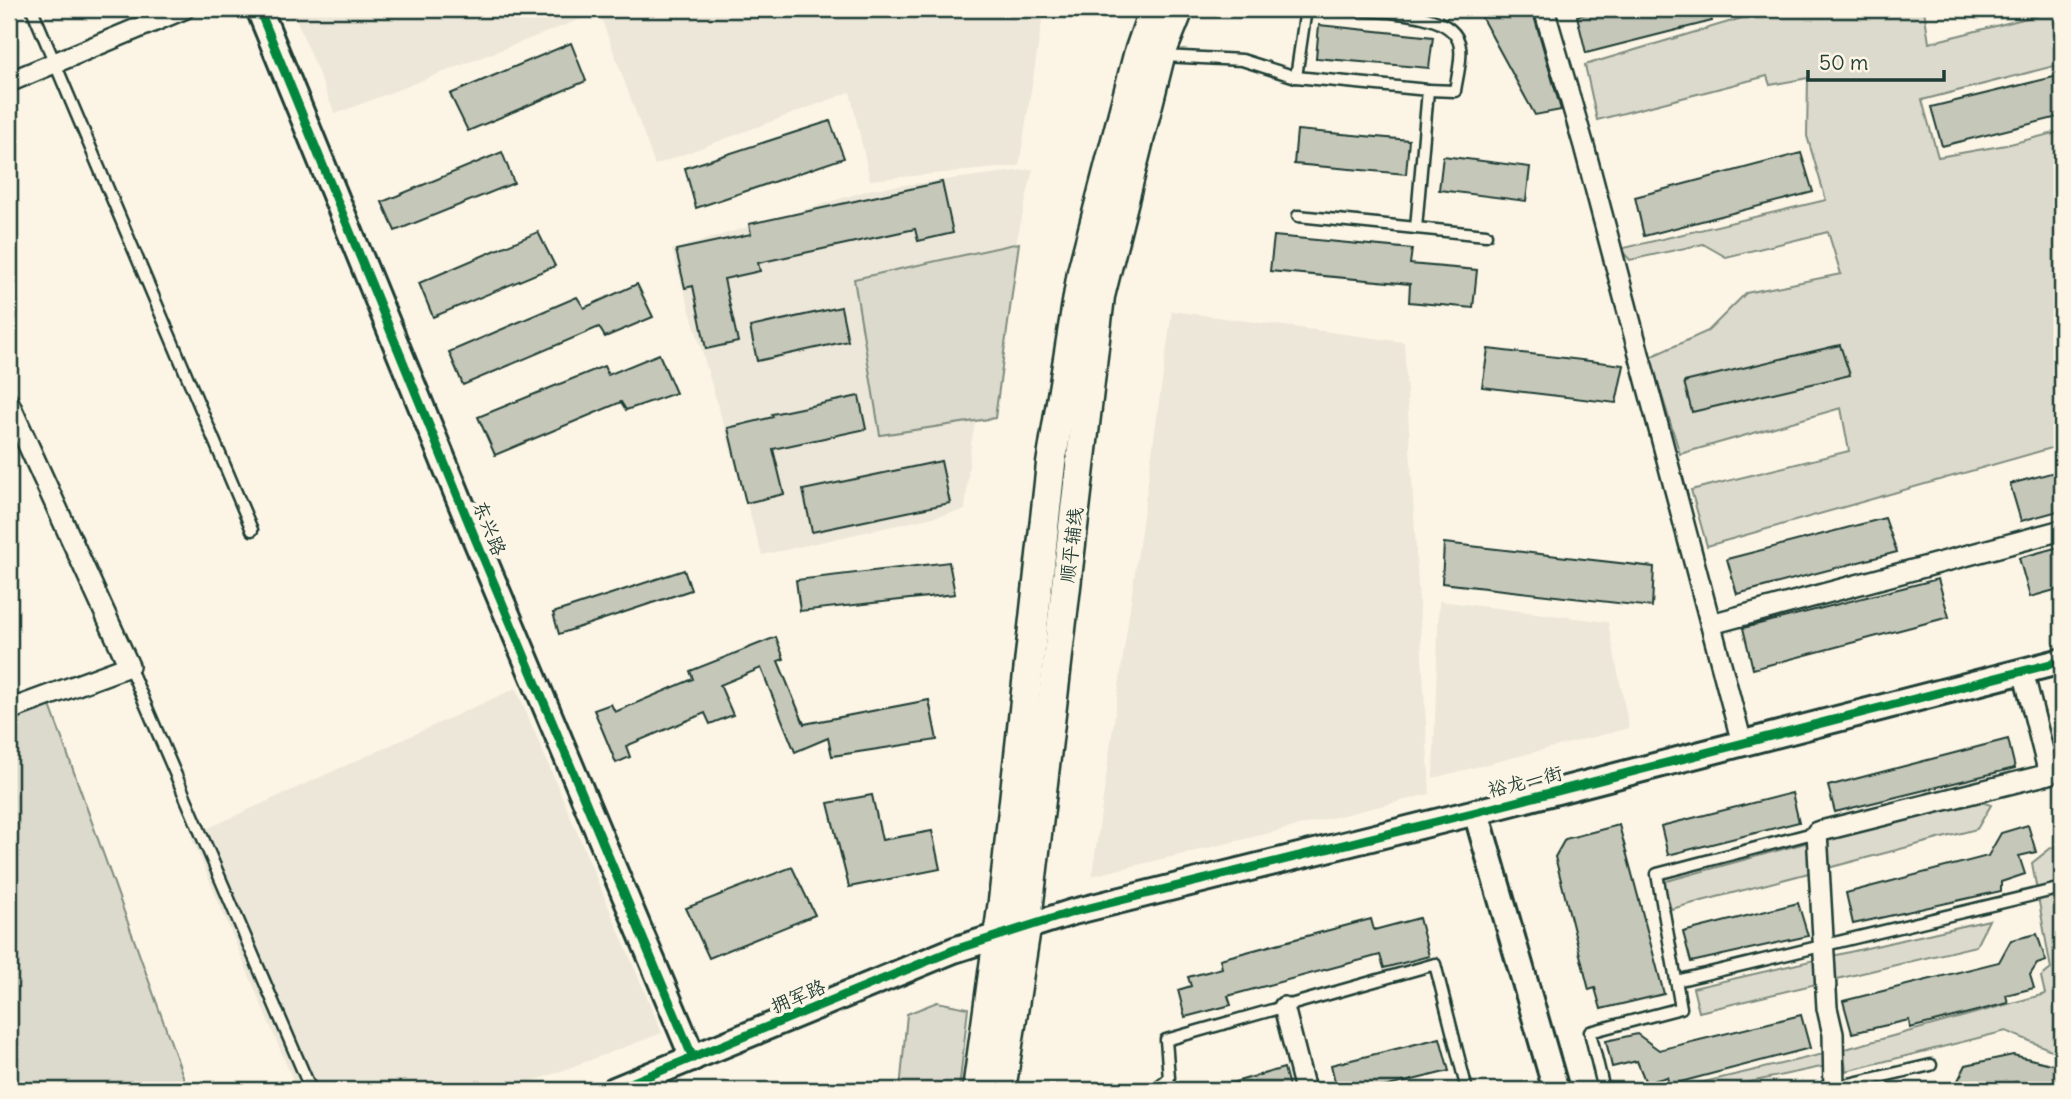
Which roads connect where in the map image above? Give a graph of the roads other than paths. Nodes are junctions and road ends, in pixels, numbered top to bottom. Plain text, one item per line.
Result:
1 (32, 9) edge
2 (184, 9) edge
3 (258, 9) edge
4 (1154, 9) edge
5 (1179, 9) edge
6 (1306, 9) edge
7 (1342, 9) edge
8 (1544, 9) edge
9 (1149, 56) junction
10 (54, 63) junction
11 (1296, 77) junction
12 (9, 82) edge
13 (1428, 90) junction
14 (1298, 215) dead end
15 (1416, 228) junction
16 (1486, 235) dead end
17 (9, 403) edge
18 (252, 530) dead end
19 (2062, 530) edge
20 (1711, 624) junction
21 (2062, 661) edge
22 (128, 666) junction
23 (2023, 671) junction
24 (9, 710) edge
25 (1742, 743) junction
26 (2056, 772) edge
27 (1476, 812) junction
28 (1817, 832) junction
29 (2062, 888) edge
30 (1026, 928) junction
31 (997, 937) junction
32 (1825, 945) junction
33 (1676, 981) junction
34 (1284, 1007) junction
35 (693, 1058) junction
36 (1931, 1065) dead end
37 (1830, 1089) edge
38 (311, 1090) edge
39 (614, 1090) edge
40 (977, 1090) edge
41 (1001, 1090) edge
42 (1154, 1090) edge
43 (1305, 1090) edge
44 (1467, 1090) edge
45 (1556, 1090) edge
46 (1604, 1090) edge

1 - 10 lane
2 - 10 street
3 - 35 street, 东兴路
4 - 9 main road, 顺平辅线
5 - 9 main road, 顺平辅线
6 - 11 lane
7 - 13 lane
8 - 20 street
9 - 11 lane
9 - 30 main road, 顺平辅线
9 - 31 main road, 顺平辅线
10 - 12 street
10 - 18 lane
11 - 13 lane
13 - 15 lane
14 - 15 lane
15 - 16 lane
17 - 22 street
19 - 20 street
20 - 25 street
21 - 23 street, 裕龙一街
22 - 24 street
22 - 38 lane
23 - 25 street, 裕龙一街
23 - 26 street
25 - 27 street, 裕龙一街
26 - 28 street
27 - 30 street, 裕龙一街
27 - 45 street
28 - 32 street
28 - 33 lane
29 - 32 lane
30 - 31 street, 裕龙一街
30 - 41 main road, 顺平辅线
31 - 35 street, 拥军路
31 - 40 main road, 顺平辅线
32 - 33 lane
32 - 37 street
33 - 46 lane
34 - 42 lane
34 - 43 street
34 - 44 lane
35 - 39 street, 拥军路
36 - 37 lane

